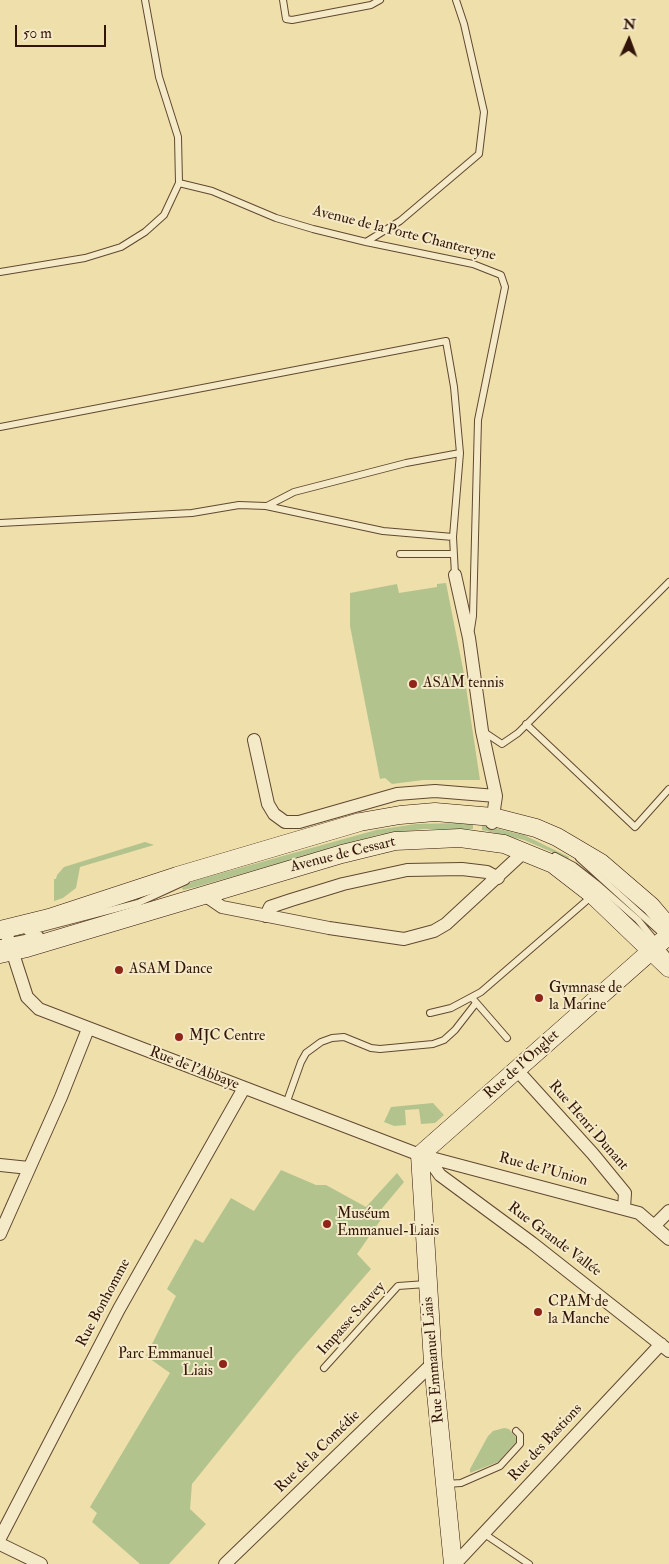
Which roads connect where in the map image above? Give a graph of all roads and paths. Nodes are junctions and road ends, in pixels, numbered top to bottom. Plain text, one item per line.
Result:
1 (145, 0) edge
2 (283, 0) edge
3 (380, 0) edge
4 (456, 0) edge
5 (179, 183) junction
6 (366, 242) junction
7 (0, 272) edge
8 (0, 427) edge
9 (460, 452) junction
10 (266, 506) junction
11 (0, 523) edge
12 (453, 537) junction
13 (400, 554) dead end
14 (453, 554) junction
15 (455, 575) joint
16 (669, 582) edge
17 (469, 638) junction
18 (526, 724) junction
19 (482, 731) junction
20 (254, 740) dead end
21 (669, 789) edge
22 (496, 796) junction
23 (492, 820) junction
24 (530, 849) junction
25 (551, 854) dead end
26 (498, 878) junction
27 (203, 894) junction
28 (592, 895) junction
29 (266, 916) junction
30 (4, 940) edge
31 (665, 941) edge
32 (669, 968) edge
33 (473, 1000) junction
34 (430, 1013) dead end
35 (88, 1029) junction
36 (508, 1038) dead end
37 (516, 1070) junction
38 (244, 1088) junction
39 (286, 1104) junction
40 (420, 1155) junction
41 (0, 1165) edge
42 (29, 1168) junction
43 (624, 1208) junction
44 (669, 1211) edge
45 (654, 1226) junction
46 (0, 1234) edge
47 (669, 1239) edge
48 (427, 1284) junction
49 (665, 1347) edge
50 (433, 1363) junction
51 (324, 1368) dead end
52 (516, 1431) dead end
53 (445, 1485) junction
54 (483, 1533) junction
55 (0, 1538) edge
56 (0, 1544) edge
57 (42, 1564) edge
58 (225, 1564) edge
59 (454, 1564) edge
60 (529, 1564) edge

1 - 5 lane
2 - 3 lane
4 - 6 lane
5 - 6 lane, Avenue de la Porte Chantereyne
5 - 7 lane
6 - 17 lane, Avenue de la Porte Chantereyne
8 - 9 lane, Avenue de la Porte Chantereyne
9 - 10 lane
9 - 12 lane, Avenue de la Porte Chantereyne
10 - 11 lane
10 - 12 lane
12 - 14 lane, Avenue de la Porte Chantereyne
13 - 14 lane
14 - 15 lane, Avenue de la Porte Chantereyne
15 - 17 street, Avenue de la Porte Chantereyne
16 - 18 lane
17 - 19 street, Avenue de la Porte Chantereyne
18 - 19 lane
18 - 21 lane
19 - 22 street, Avenue de la Porte Chantereyne
20 - 22 street
22 - 23 street, Avenue de la Porte Chantereyne
23 - 30 lane
23 - 30 main road, Avenue de Cessart
23 - 31 main road, Avenue de Cessart
24 - 26 street
24 - 27 main road, Avenue de Cessart
24 - 28 main road, Avenue de Cessart
24 - 30 lane
25 - 31 lane
26 - 29 street
26 - 29 street
27 - 29 street
27 - 30 main road, Avenue de Cessart
28 - 31 main road, Avenue de Cessart
28 - 33 lane
30 - 35 street, Rue de l'Abbaye
31 - 32 main road
31 - 37 main road, Rue de l'Onglet
33 - 34 lane
33 - 36 lane
33 - 39 lane
35 - 38 street, Rue de l'Abbaye
35 - 42 street
37 - 40 main road, Rue de l'Onglet
37 - 43 street, Rue Henri Dunant
38 - 39 street, Rue de l'Abbaye
38 - 55 street, Rue Bonhomme
39 - 40 street, Rue de l'Abbaye
40 - 43 street, Rue de l'Union
40 - 48 main road, Rue Emmanuel Liais
40 - 49 street, Rue Grande Vallée
41 - 42 street
42 - 46 street
43 - 45 street, Rue de l'Union
44 - 45 street
45 - 47 street, Rue de l'Union
48 - 50 main road, Rue Emmanuel Liais
48 - 51 lane, Impasse Sauvey
49 - 54 street, Rue des Bastions
50 - 53 main road, Rue Emmanuel Liais
50 - 58 street, Rue de la Comédie
52 - 53 lane
53 - 59 main road, Rue Emmanuel Liais
54 - 59 street, Rue des Bastions
54 - 60 lane
56 - 57 street

